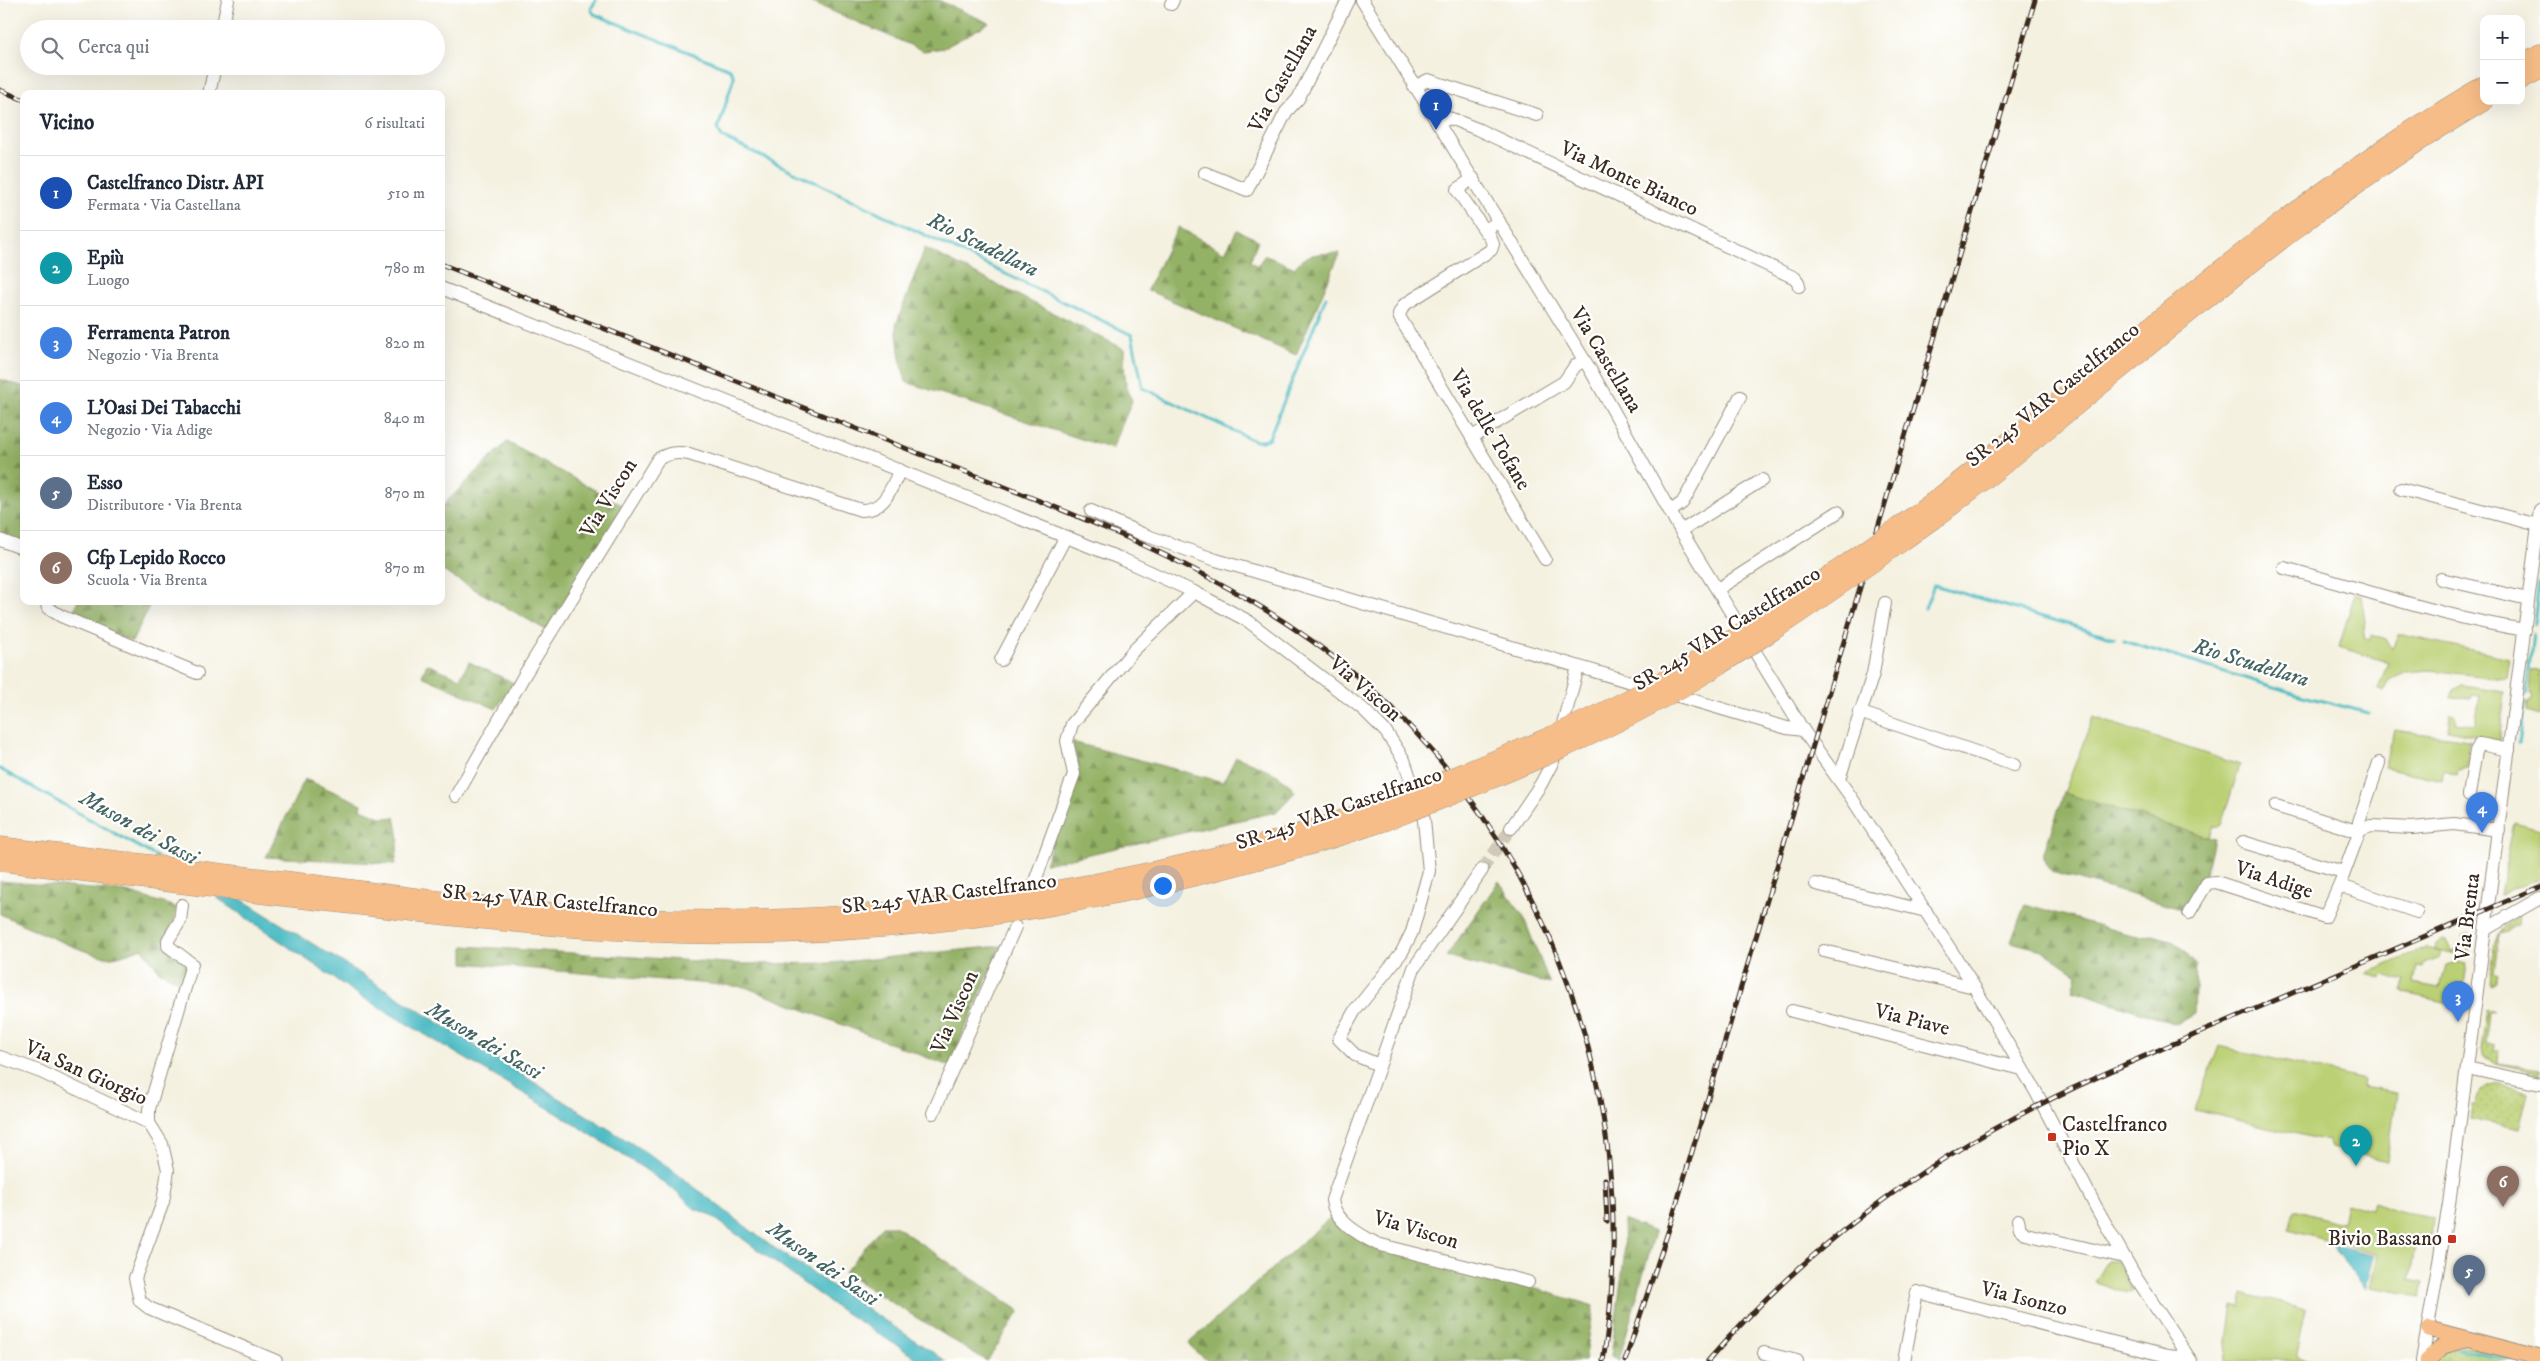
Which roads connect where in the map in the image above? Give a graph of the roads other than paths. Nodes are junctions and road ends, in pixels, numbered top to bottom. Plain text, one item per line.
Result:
1 (228, 0) edge
2 (1348, 0) edge
3 (1362, 0) edge
4 (224, 20) edge
5 (2540, 53) edge
6 (2525, 62) edge
7 (2540, 70) edge
8 (213, 75) edge
9 (2525, 78) edge
10 (1414, 86) junction
11 (2480, 88) edge
12 (210, 90) edge
13 (2480, 104) edge
14 (1537, 115) dead end
15 (1438, 124) junction
16 (1205, 173) dead end
17 (1473, 178) junction
18 (1499, 221) junction
19 (1486, 232) junction
20 (1798, 286) dead end
21 (445, 290) edge
22 (1584, 360) junction
23 (1740, 397) dead end
24 (1472, 437) junction
25 (900, 470) junction
26 (1762, 480) dead end
27 (2401, 489) dead end
28 (1936, 509) junction
29 (2540, 510) edge
30 (1091, 511) dead end
31 (1670, 511) junction
32 (1838, 512) dead end
33 (2538, 527) junction
34 (1681, 531) junction
35 (1065, 538) junction
36 (0, 540) edge
37 (20, 548) edge
38 (1545, 559) dead end
39 (2284, 568) dead end
40 (2441, 579) dead end
41 (1718, 589) junction
42 (1194, 592) junction
43 (2528, 599) junction
44 (1885, 603) dead end
45 (47, 605) edge
46 (2525, 630) junction
47 (1001, 660) dead end
48 (1578, 667) junction
49 (197, 673) dead end
50 (1859, 712) junction
51 (1803, 730) junction
52 (2509, 750) junction
53 (2379, 763) dead end
54 (2014, 765) dead end
55 (1839, 779) junction
56 (2469, 795) dead end
57 (456, 796) dead end
58 (2276, 806) dead end
59 (1386, 812) junction
60 (1511, 828) tunnel mouth
61 (2360, 830) junction
62 (2498, 830) junction
63 (2243, 842) dead end
64 (0, 846) edge
65 (0, 862) edge
66 (1482, 870) tunnel mouth
67 (2342, 877) junction
68 (1035, 880) dead end
69 (1816, 884) dead end
70 (2540, 898) edge
71 (182, 905) dead end
72 (1926, 911) junction
73 (2417, 912) dead end
74 (2189, 913) dead end
75 (1014, 927) dead end
76 (2486, 929) junction
77 (1824, 951) dead end
78 (1974, 987) junction
79 (1792, 1011) dead end
80 (0, 1057) edge
81 (1379, 1065) junction
82 (2467, 1068) junction
83 (2022, 1069) junction
84 (2540, 1084) edge
85 (933, 1113) dead end
86 (149, 1123) junction
87 (2018, 1220) dead end
88 (2124, 1257) junction
89 (1528, 1282) dead end
90 (2429, 1330) junction
91 (2467, 1340) junction
92 (1764, 1353) dead end
93 (2540, 1358) edge
94 (2190, 1359) edge
95 (276, 1361) edge
96 (1798, 1361) edge
97 (1904, 1361) edge
98 (2422, 1361) edge
99 (2427, 1361) edge

1 - 4 street
2 - 16 street, Via Castellana
3 - 10 street, Via Castellana
5 - 6 highway
7 - 9 highway
8 - 12 street
10 - 14 street
10 - 15 street, Via Castellana
11 - 28 highway, SR 245 VAR Castelfranco
13 - 28 highway, SR 245 VAR Castelfranco
15 - 17 street, Via Castellana
15 - 20 street, Via Monte Bianco
17 - 18 street, Via Castellana
17 - 19 street
18 - 19 street
18 - 22 street, Via Castellana
19 - 24 street, Via delle Tofane
21 - 25 street, Via Viscon
22 - 24 street
22 - 31 street, Via Castellana
23 - 31 street
24 - 38 street, Via delle Tofane
25 - 35 street, Via Viscon
25 - 57 street, Via Viscon
26 - 34 street
27 - 33 street
28 - 59 highway, SR 245 VAR Castelfranco, bridge
29 - 33 street, Via Brenta
30 - 48 street
31 - 34 street, Via Castellana
32 - 41 street
33 - 43 street, Via Brenta
34 - 41 street, Via Castellana
35 - 42 street, Via Viscon
35 - 47 street
36 - 37 street
39 - 46 street
40 - 43 street
41 - 51 street, Via Castellana
42 - 68 street
42 - 81 street, Via Viscon
43 - 46 street, Via Brenta
44 - 50 street
45 - 49 street
46 - 52 street, Via Brenta
48 - 51 street
48 - 60 street
50 - 54 street
50 - 55 street
51 - 55 street, Via Castellana
52 - 56 street
52 - 62 street, Via Brenta
53 - 61 street, Via Adige
55 - 72 street
58 - 61 street
59 - 64 highway, SR 245 VAR Castelfranco
59 - 65 highway, SR 245 VAR Castelfranco
61 - 62 street
61 - 67 street, Via Adige
62 - 76 street, Via Brenta
63 - 67 street, Via Adige
66 - 81 street, Via Viscon
67 - 73 street, Via Adige
67 - 74 street, Via Adige
69 - 72 street
70 - 76 street
71 - 86 street
72 - 78 street
75 - 85 street, Via Viscon
76 - 82 street, Via Brenta
77 - 78 street
78 - 83 street
79 - 83 street, Via Piave
80 - 86 street, Via San Giorgio
81 - 89 street, Via Viscon
82 - 84 street
82 - 90 street, Via Brenta
83 - 88 street
86 - 95 street, Via San Giorgio
87 - 88 street
88 - 94 street
90 - 91 main road
90 - 98 street, Via Brenta
91 - 93 main road
91 - 99 main road
92 - 96 street
94 - 97 street, Via Isonzo

